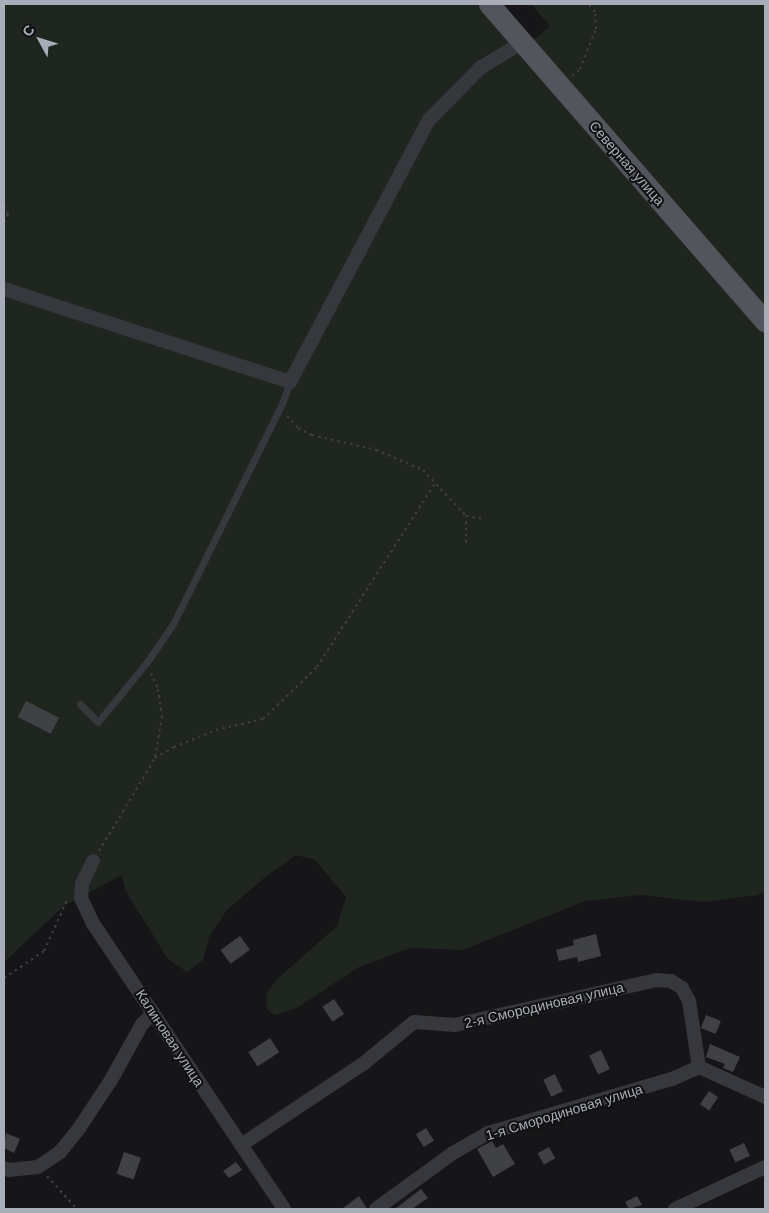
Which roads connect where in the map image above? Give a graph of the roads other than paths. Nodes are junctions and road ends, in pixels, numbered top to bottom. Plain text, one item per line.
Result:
1 (489, 4) edge
2 (523, 42) junction
3 (4, 289) edge
4 (765, 322) edge
5 (290, 382) junction
6 (80, 704) dead end
7 (93, 861) road end
8 (153, 1013) junction
9 (699, 1068) junction
10 (765, 1098) edge
11 (241, 1145) junction
12 (765, 1167) edge
13 (4, 1168) edge
14 (284, 1209) edge
15 (376, 1209) edge
16 (675, 1209) edge

1 - 2 main road, Северная улица
2 - 4 main road, Северная улица
2 - 5 street
3 - 5 street
5 - 6 lane
7 - 8 street, Калиновая улица
8 - 11 street, Калиновая улица
8 - 13 street
9 - 10 street
9 - 11 street, 2-я Смородиновая улица
9 - 15 street, 1-я Смородиновая улица
11 - 14 street, Калиновая улица
12 - 16 street

